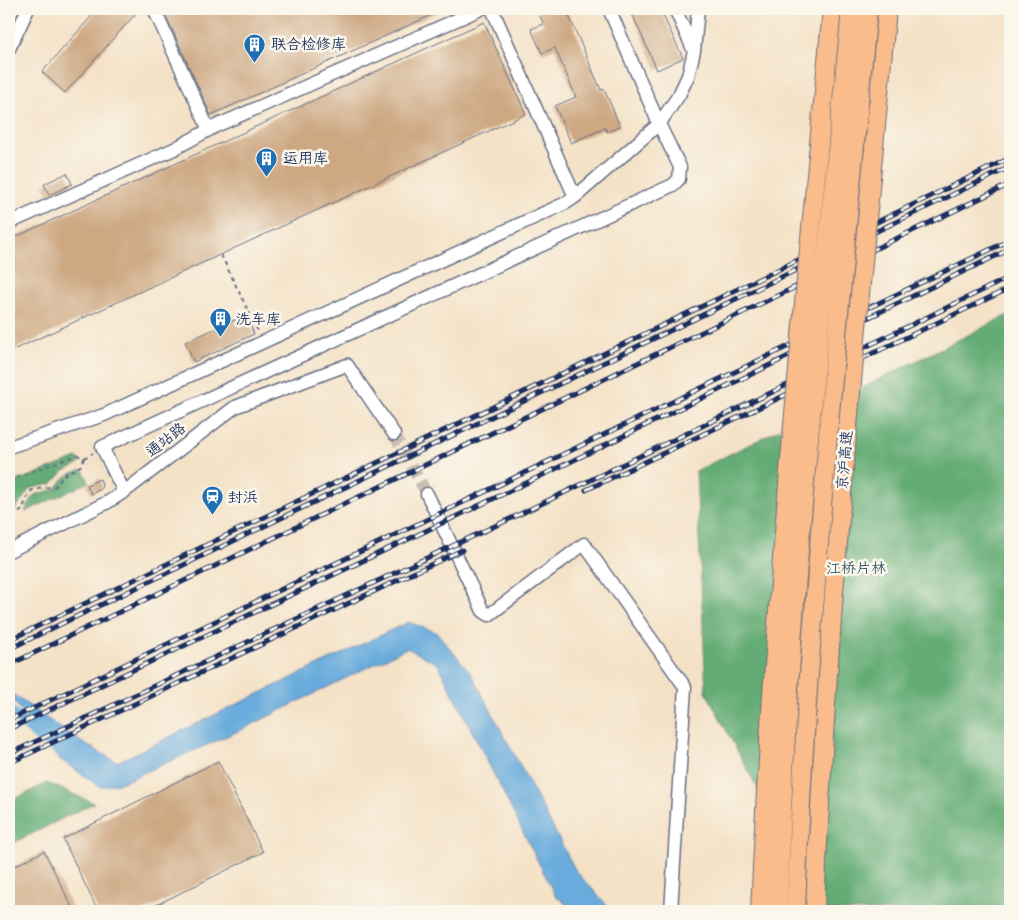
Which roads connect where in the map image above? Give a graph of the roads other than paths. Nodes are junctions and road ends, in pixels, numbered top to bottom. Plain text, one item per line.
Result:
1 (28, 9) edge
2 (154, 9) edge
3 (482, 9) edge
4 (492, 9) edge
5 (609, 9) edge
6 (675, 9) edge
7 (698, 9) edge
8 (832, 9) edge
9 (851, 9) edge
10 (868, 9) edge
11 (887, 9) edge
12 (9, 49) edge
13 (694, 51) junction
14 (659, 124) junction
15 (209, 130) junction
16 (576, 197) junction
17 (9, 223) edge
18 (394, 434) tunnel mouth
19 (9, 447) edge
20 (124, 492) junction
21 (427, 494) tunnel mouth
22 (9, 551) edge
23 (671, 911) edge
24 (760, 911) edge
25 (778, 911) edge
26 (796, 911) edge
27 (815, 911) edge

1 - 12 street
2 - 15 street
3 - 15 street
4 - 16 street
5 - 14 street
6 - 13 street
7 - 13 street
8 - 24 highway, bridge
9 - 25 highway, bridge
10 - 26 highway, 京沪高速, bridge
11 - 27 highway, 京沪高速, bridge
13 - 14 street
14 - 16 street
14 - 20 street
15 - 17 street
16 - 19 street
18 - 20 street, 通站路
20 - 22 street, 通站路
21 - 23 street

